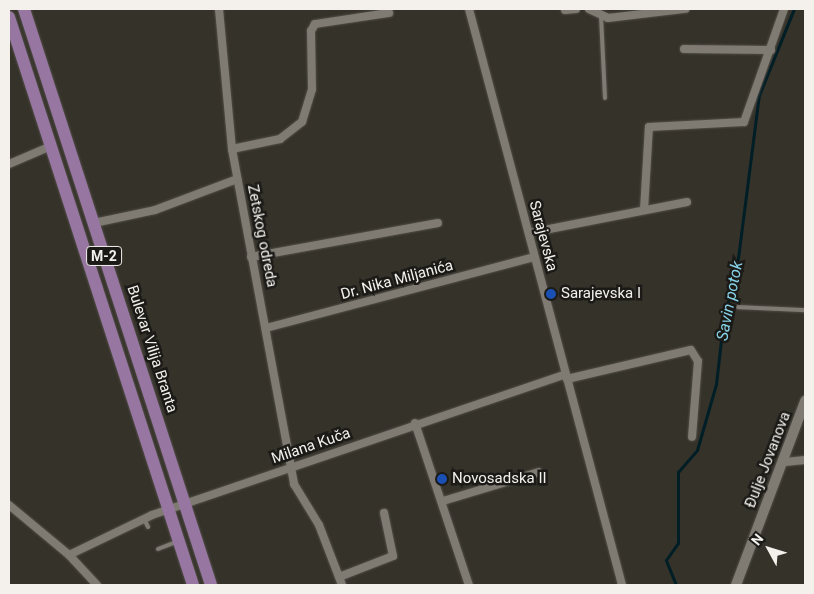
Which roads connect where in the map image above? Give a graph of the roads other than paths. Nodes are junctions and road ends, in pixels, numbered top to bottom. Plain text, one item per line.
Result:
1 (24, 9) edge
2 (220, 9) edge
3 (469, 9) edge
4 (576, 9) edge
5 (590, 9) edge
6 (685, 9) edge
7 (781, 9) edge
8 (565, 10) edge
9 (389, 13) dead end
10 (601, 16) junction
11 (9, 17) edge
12 (684, 49) dead end
13 (771, 50) junction
14 (605, 98) dead end
15 (51, 146) junction
16 (232, 149) junction
17 (9, 164) edge
18 (237, 179) junction
19 (687, 202) dead end
20 (644, 210) junction
21 (94, 223) junction
22 (438, 223) dead end
23 (529, 234) junction
24 (251, 256) junction
25 (534, 257) junction
26 (738, 307) dead end
27 (805, 310) edge
28 (266, 328) junction
29 (566, 376) junction
30 (805, 401) edge
31 (415, 423) junction
32 (692, 437) dead end
33 (805, 460) edge
34 (785, 462) junction
35 (293, 467) junction
36 (538, 472) dead end
37 (443, 502) junction
38 (184, 504) junction
39 (10, 507) edge
40 (168, 509) junction
41 (384, 513) dead end
42 (144, 519) junction
43 (148, 527) dead end
44 (178, 541) junction
45 (158, 548) dead end
46 (69, 555) junction
47 (341, 581) edge
48 (97, 585) edge
49 (193, 585) edge
50 (211, 585) edge
51 (469, 585) edge
52 (622, 585) edge
53 (736, 585) edge

1 - 21 main road, Bulevar Vilija Branta / M-2
2 - 16 street, Zetskog odreda
3 - 23 street, Sarajevska
4 - 8 street
5 - 10 street
6 - 10 street
7 - 13 street
9 - 16 street
10 - 14 lane
11 - 15 main road, M-2
12 - 13 street
13 - 20 street
15 - 17 street
15 - 40 main road, M-2
16 - 18 street, Zetskog odreda
18 - 21 street
18 - 24 street, Zetskog odreda
19 - 20 street
20 - 23 street
21 - 38 main road, Bulevar Vilija Branta / M-2
22 - 24 street
23 - 25 street, Sarajevska
24 - 28 street, Zetskog odreda
25 - 28 street, Dr. Nika Miljanića
25 - 29 street, Sarajevska
26 - 27 lane
28 - 35 street, Zetskog odreda
29 - 31 street, Milana Kuča
29 - 32 street, Milana Kuča
29 - 52 street, Sarajevska
30 - 34 street, Đulje Jovanova
31 - 35 street, Milana Kuča
31 - 37 street
33 - 34 street
34 - 53 street, Đulje Jovanova
35 - 38 street, Milana Kuča
35 - 47 street, Zetskog odreda
36 - 37 street
37 - 51 street
38 - 40 street, Milana Kuča
38 - 50 main road, Bulevar Vilija Branta / M-2
39 - 46 street
40 - 42 street, Milana Kuča
40 - 44 main road, M-2
41 - 47 street
42 - 43 lane
42 - 46 street, Milana Kuča
44 - 45 lane
44 - 49 main road, M-2
46 - 48 street

